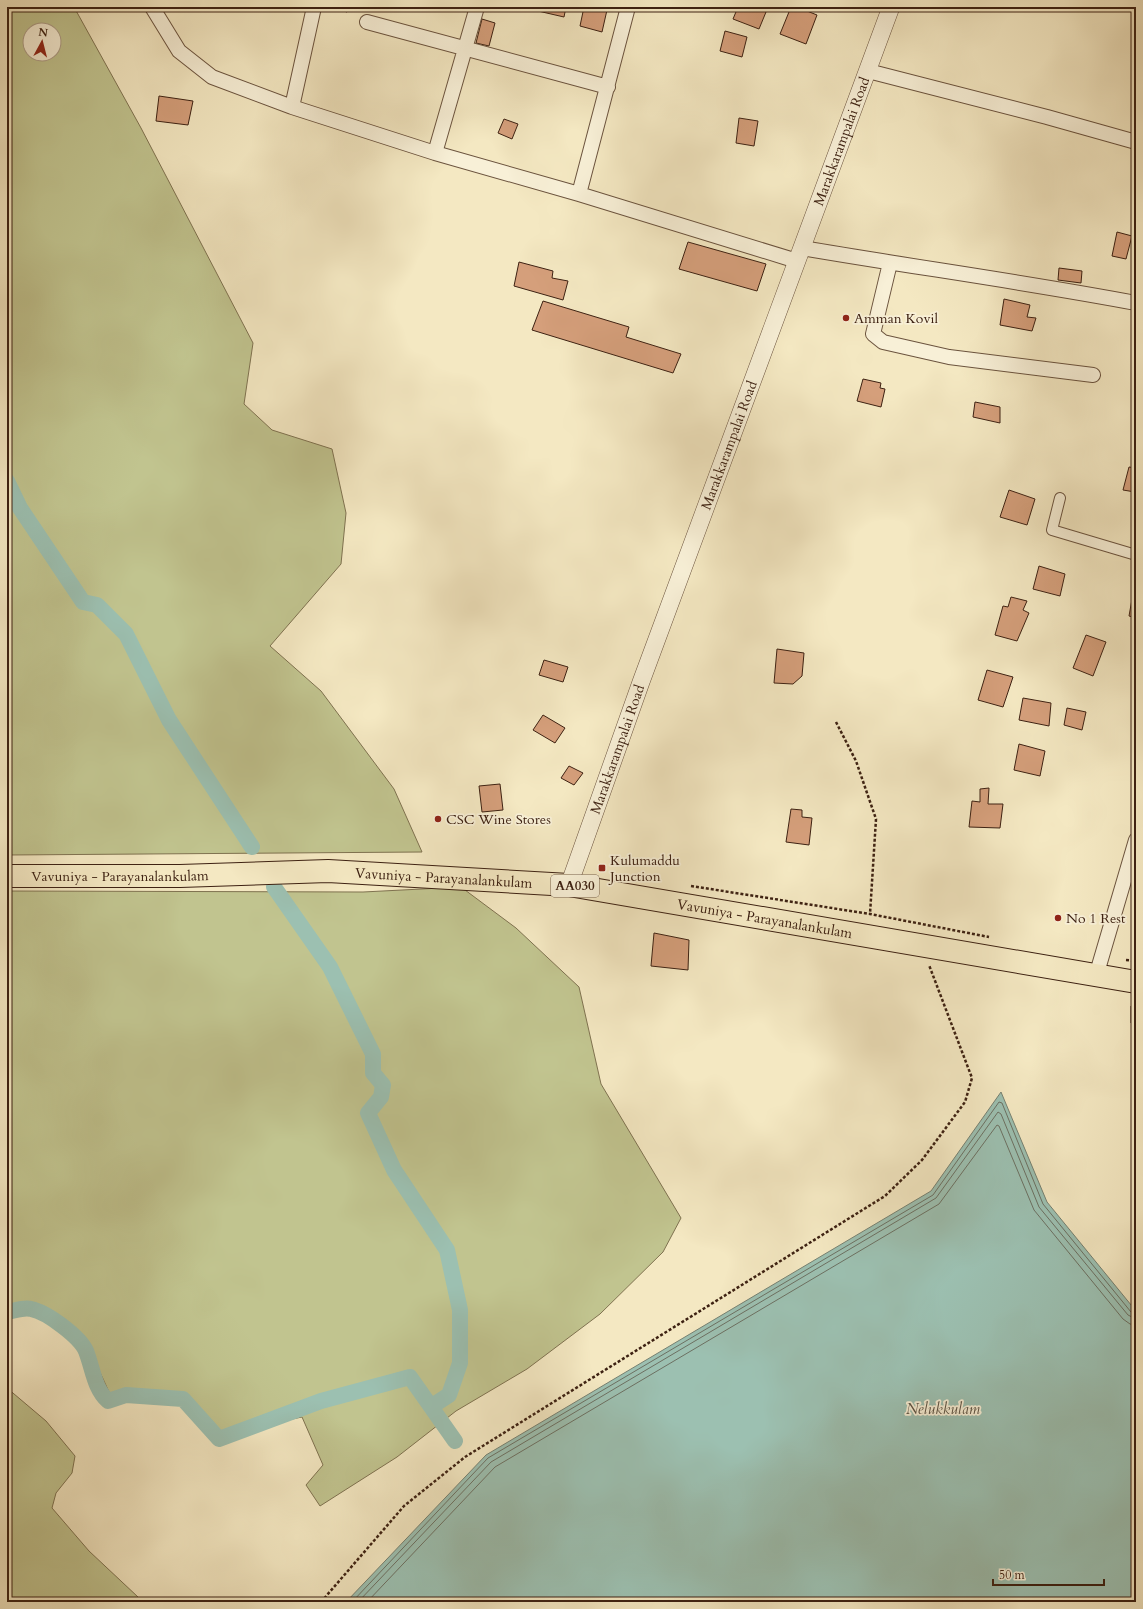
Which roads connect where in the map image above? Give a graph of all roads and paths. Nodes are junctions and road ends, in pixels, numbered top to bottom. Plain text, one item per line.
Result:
1 (152, 7) edge
2 (314, 7) edge
3 (477, 7) edge
4 (628, 7) edge
5 (891, 7) edge
6 (367, 22) dead end
7 (466, 48) junction
8 (868, 71) junction
9 (608, 88) junction
10 (292, 107) junction
11 (1136, 142) edge
12 (435, 153) junction
13 (579, 194) junction
14 (799, 255) junction
15 (890, 263) junction
16 (1136, 303) edge
17 (1093, 375) dead end
18 (1060, 498) dead end
19 (1136, 555) edge
20 (836, 722) dead end
21 (1136, 840) edge
22 (7, 876) edge
23 (569, 885) junction
24 (684, 885) dead end
25 (870, 914) junction
26 (994, 938) dead end
27 (922, 947) junction
28 (1136, 961) edge
29 (1099, 967) junction
30 (1136, 982) edge
31 (322, 1602) edge

1 - 10 street
2 - 10 street
3 - 7 street
4 - 9 street
5 - 8 street, Marakkarampalai Road
6 - 7 street
7 - 9 street
7 - 12 street
8 - 11 street
8 - 14 street, Marakkarampalai Road
9 - 13 street
10 - 12 street
12 - 13 street
13 - 14 street
14 - 15 street
14 - 23 street, Marakkarampalai Road
15 - 16 street
15 - 17 street
18 - 19 street
20 - 25 path
21 - 29 street
22 - 23 highway, Vavuniya - Parayanalankulam / AA030
23 - 27 highway, Vavuniya - Parayanalankulam / AA030
24 - 25 path
25 - 26 path
27 - 29 highway, Vavuniya - Parayanalankulam / AA030
27 - 31 path
28 - 29 path
29 - 30 highway, Vavuniya - Parayanalankulam / AA030

